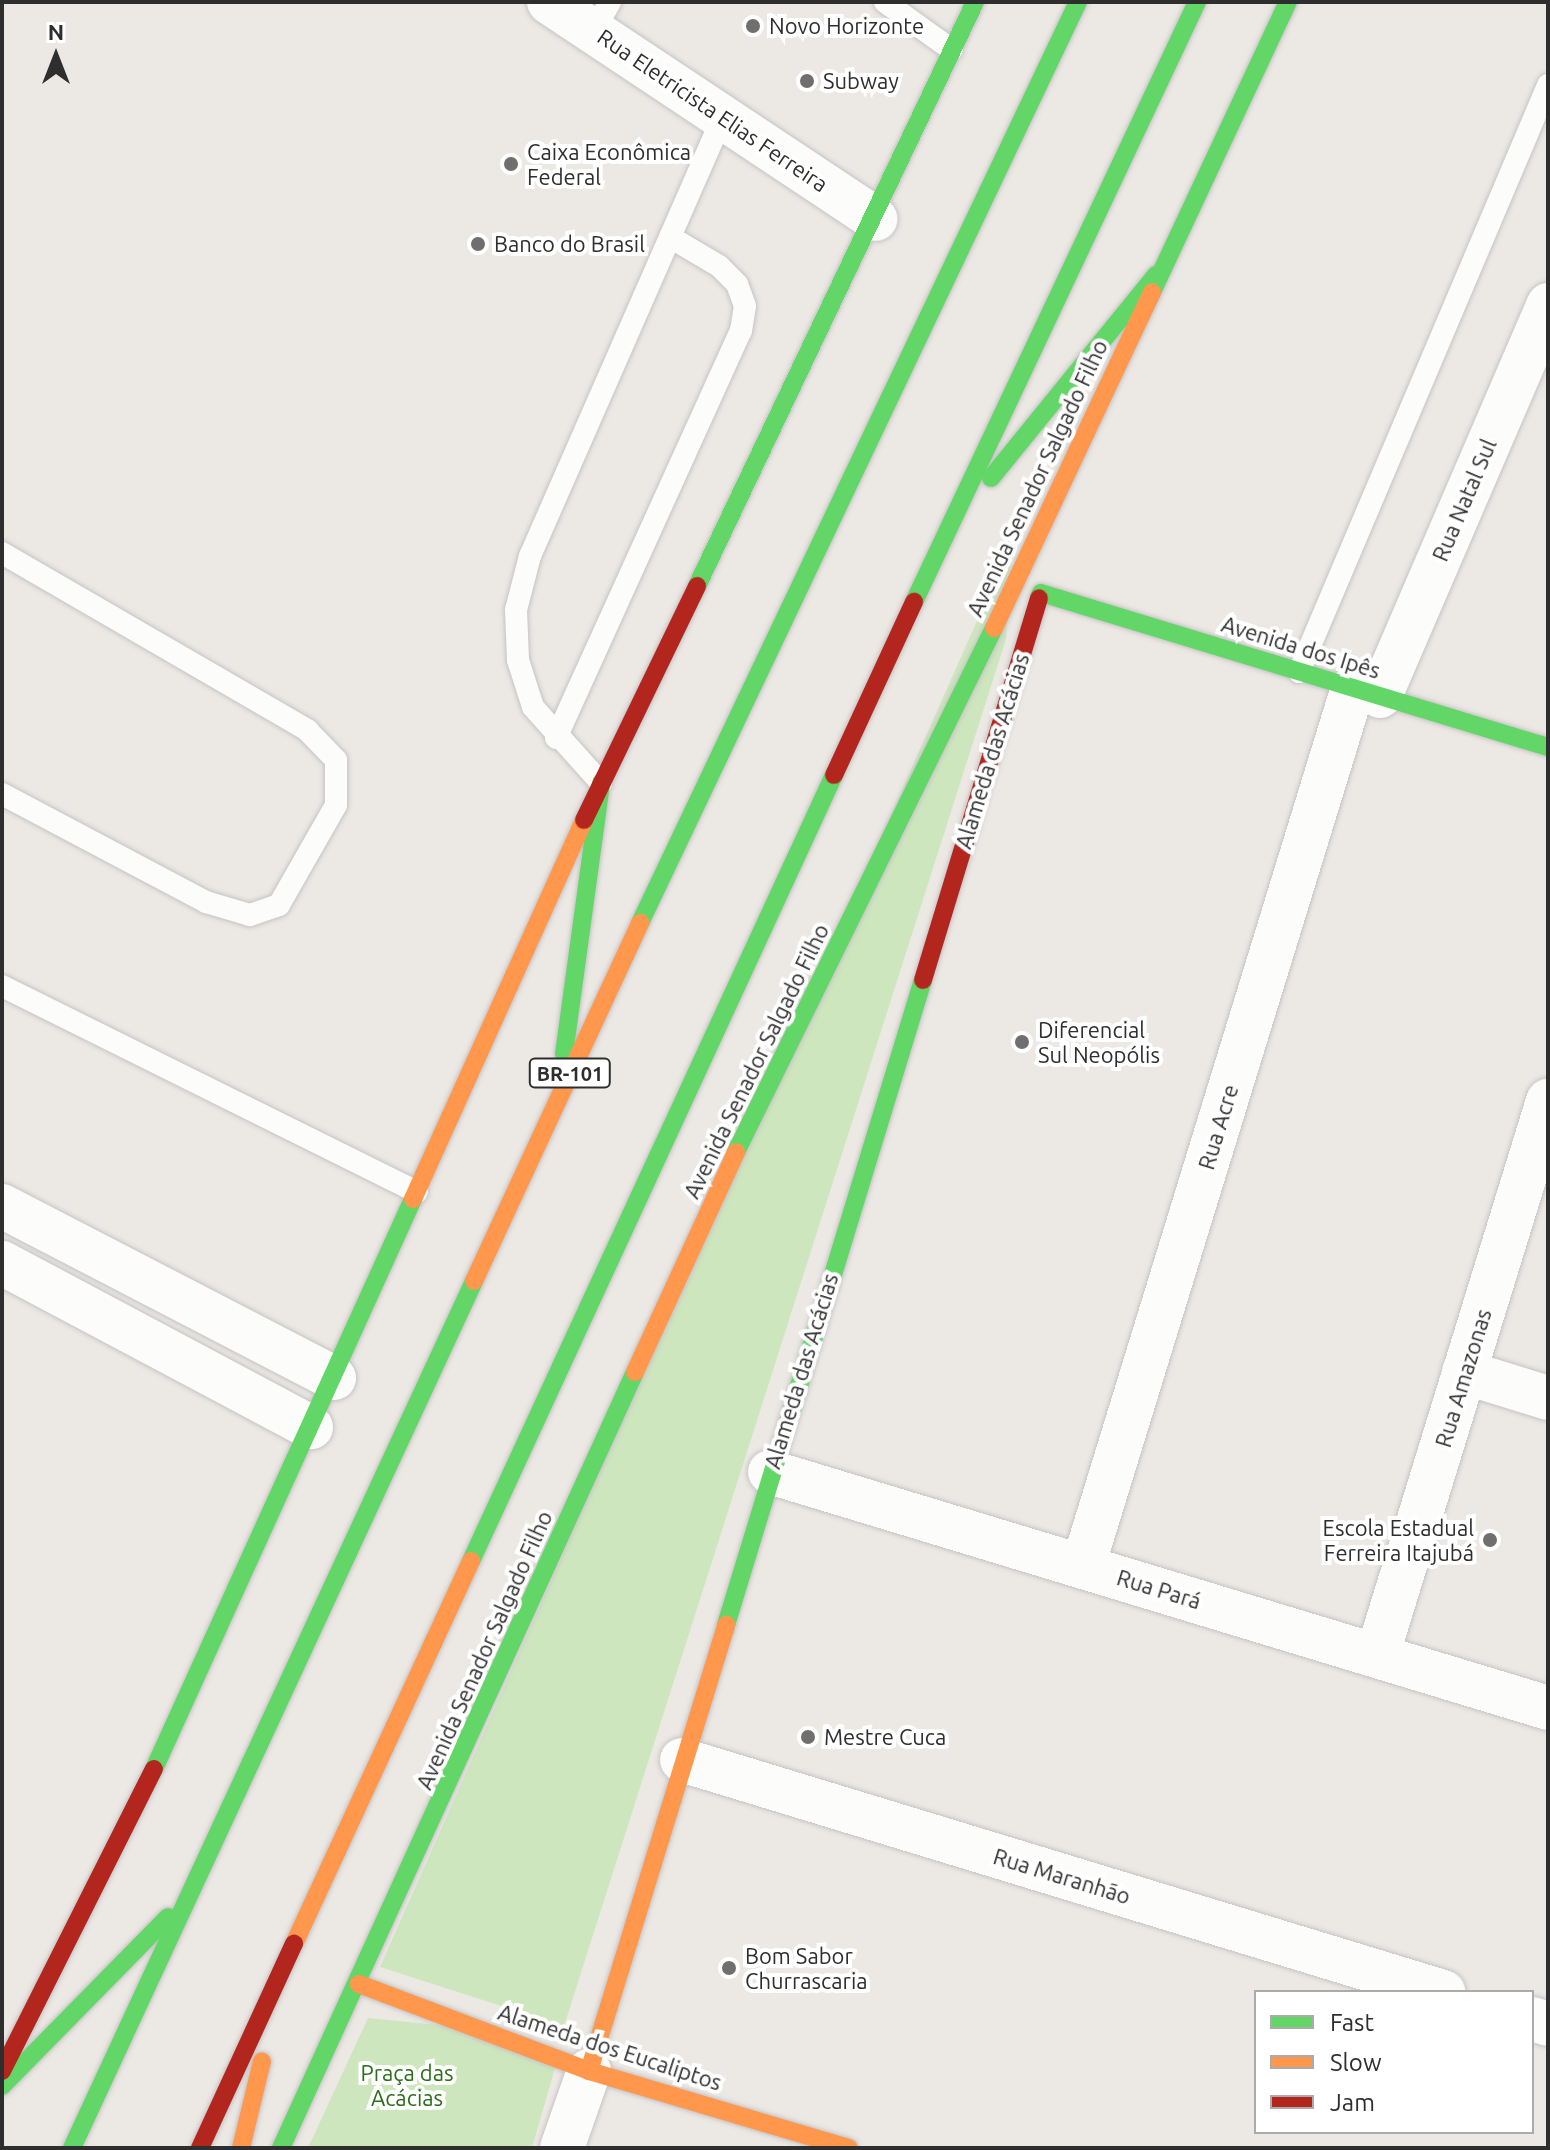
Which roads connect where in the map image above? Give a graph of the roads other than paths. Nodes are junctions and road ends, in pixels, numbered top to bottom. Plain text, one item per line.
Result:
1 (549, 2) edge
2 (885, 2) edge
3 (975, 2) edge
4 (1078, 2) edge
5 (1197, 2) edge
6 (1288, 2) edge
7 (602, 16) edge
8 (952, 50) junction
9 (1548, 85) edge
10 (723, 116) junction
11 (876, 219) junction
12 (670, 237) junction
13 (1156, 275) junction
14 (1548, 305) edge
15 (951, 527) junction
16 (2, 553) edge
17 (1041, 593) joint
18 (1299, 672) junction
19 (1366, 692) junction
20 (556, 738) junction
21 (1548, 747) edge
22 (601, 783) junction
23 (2, 794) edge
24 (2, 986) edge
25 (559, 1095) junction
26 (1548, 1101) edge
27 (417, 1192) junction
28 (2, 1206) edge
29 (2, 1263) edge
30 (1464, 1372) junction
31 (334, 1378) junction
32 (1548, 1398) edge
33 (311, 1427) junction
34 (770, 1472) junction
35 (1083, 1566) junction
36 (1377, 1656) junction
37 (1548, 1708) edge
38 (682, 1760) junction
39 (189, 1895) junction
40 (282, 1974) junction
41 (359, 1984) junction
42 (1436, 1990) edge
43 (2, 2071) edge
44 (589, 2071) junction
45 (2, 2086) edge
46 (838, 2146) edge
47 (72, 2148) edge
48 (200, 2148) edge
49 (241, 2148) edge
50 (281, 2148) edge
51 (562, 2148) edge

1 - 7 street, Rua Eletricista Elias Ferreira
2 - 8 lane
3 - 8 main road
4 - 25 main road, BR-101
5 - 15 main road, Avenida Senador Salgado Filho
6 - 13 main road, Avenida Senador Salgado Filho
7 - 10 street, Rua Eletricista Elias Ferreira
8 - 11 main road
9 - 18 lane
10 - 11 street, Rua Eletricista Elias Ferreira
10 - 12 lane
11 - 22 main road
12 - 20 lane
12 - 20 lane
13 - 15 main road
13 - 41 main road, Avenida Senador Salgado Filho
14 - 19 street, Rua Natal Sul
15 - 40 main road, Avenida Senador Salgado Filho
16 - 23 lane
17 - 18 main road, Avenida dos Ipês
17 - 34 main road, Alameda das Acácias
18 - 19 main road, Avenida dos Ipês
19 - 21 main road, Avenida dos Ipês
19 - 35 street, Rua Acre
20 - 22 lane
22 - 25 main road
22 - 27 main road
24 - 27 lane
25 - 39 main road, BR-101
26 - 30 street, Rua Amazonas
27 - 31 main road
28 - 31 street
29 - 33 street
30 - 32 street
30 - 36 street, Rua Amazonas
31 - 33 main road
33 - 43 main road
34 - 35 street, Rua Pará
34 - 38 main road, Alameda das Acácias
35 - 36 street, Rua Pará
36 - 37 street, Rua Pará
38 - 42 street, Rua Maranhão
38 - 44 main road, Alameda das Acácias
39 - 45 main road
39 - 47 main road, BR-101
40 - 48 main road, Avenida Senador Salgado Filho
40 - 49 main road
41 - 44 main road, Alameda dos Eucaliptos
41 - 50 main road, Avenida Senador Salgado Filho
44 - 46 main road, Alameda dos Eucaliptos
44 - 51 street, Alameda das Acácias

